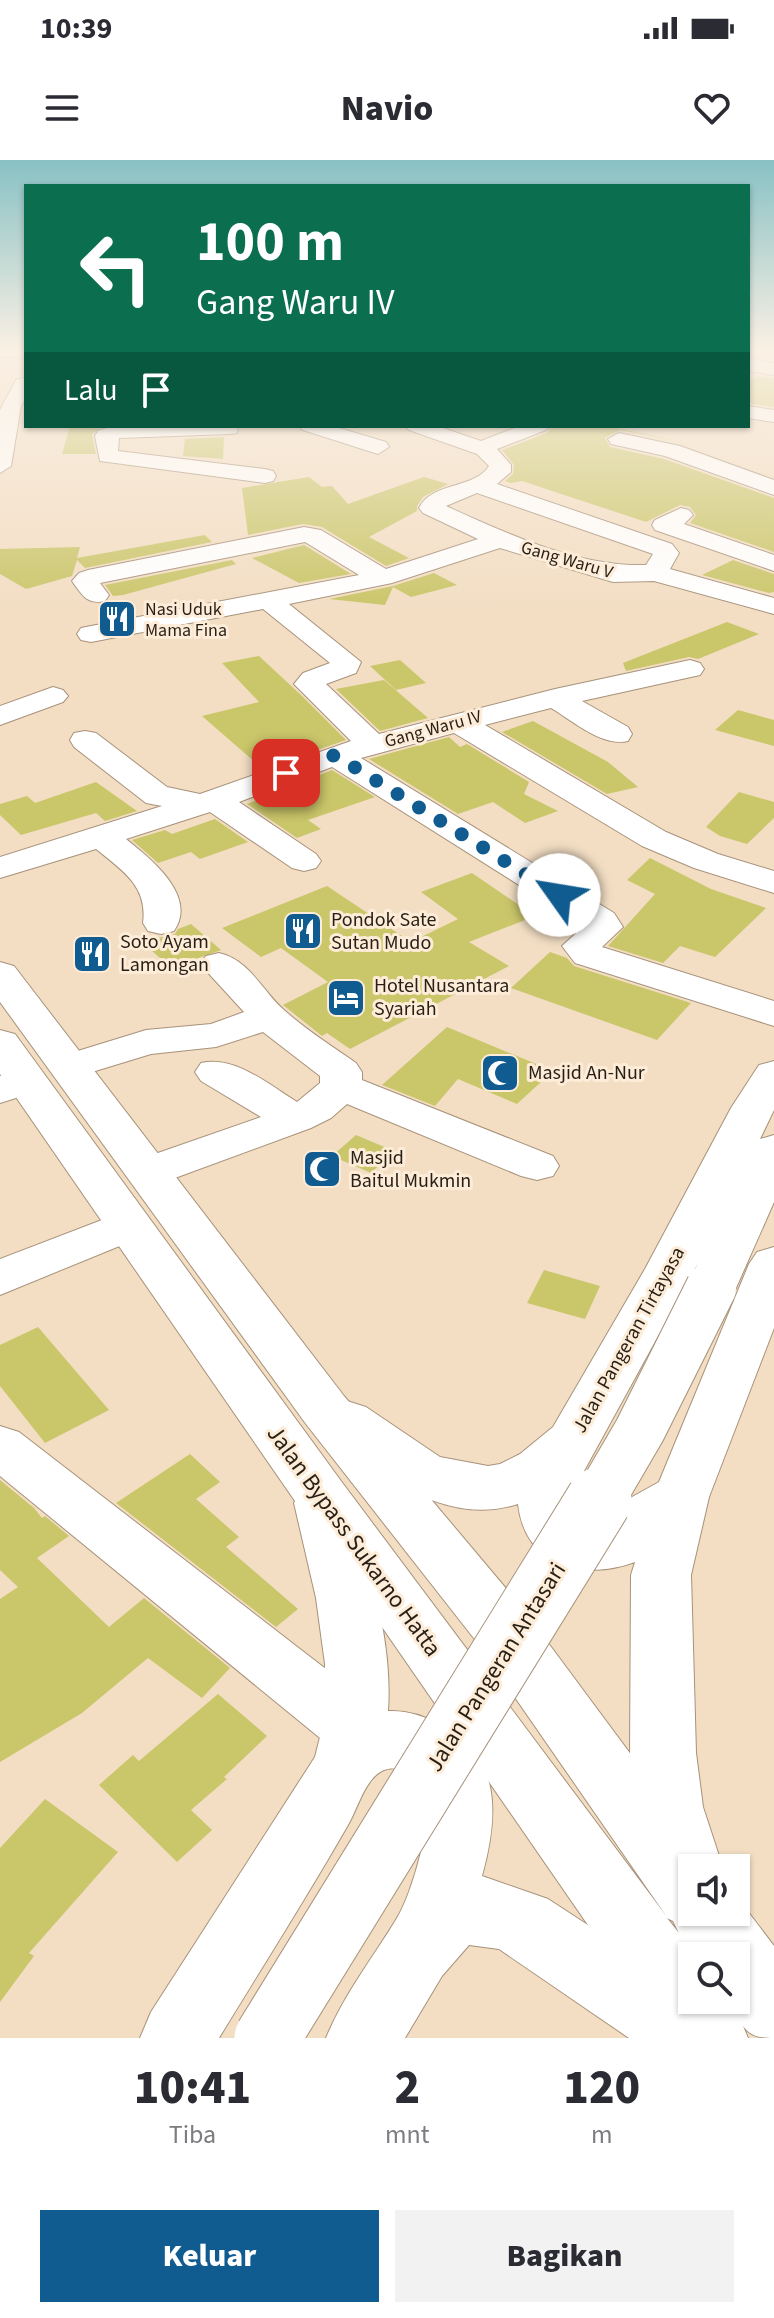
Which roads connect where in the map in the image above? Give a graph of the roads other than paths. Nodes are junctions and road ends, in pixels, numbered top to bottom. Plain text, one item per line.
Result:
1 (6, 436) edge
2 (107, 436) edge
3 (229, 436) edge
4 (341, 436) edge
5 (445, 436) edge
6 (516, 436) edge
7 (619, 439) dead end
8 (696, 440) dead end
9 (378, 447) dead end
10 (485, 449) junction
11 (672, 451) junction
12 (234, 465) junction
13 (0, 466) edge
14 (477, 485) junction
15 (774, 488) edge
16 (285, 498) dead end
17 (681, 515) dead end
18 (500, 540) junction
19 (774, 563) edge
20 (655, 573) junction
21 (383, 578) junction
22 (96, 595) dead end
23 (269, 601) junction
24 (774, 606) edge
25 (91, 634) dead end
26 (690, 669) dead end
27 (53, 696) dead end
28 (555, 698) junction
29 (0, 716) edge
30 (457, 722) junction
31 (617, 734) dead end
32 (85, 740) dead end
33 (372, 745) junction
34 (335, 755) junction
35 (207, 802) junction
36 (100, 835) junction
37 (304, 861) dead end
38 (0, 868) edge
39 (774, 882) edge
40 (161, 923) dead end
41 (219, 964) dead end
42 (0, 974) edge
43 (774, 1014) edge
44 (268, 1017) junction
45 (24, 1070) edge
46 (216, 1072) dead end
47 (774, 1074) edge
48 (341, 1087) junction
49 (296, 1119) junction
50 (774, 1150) edge
51 (537, 1166) dead end
52 (148, 1172) junction
53 (128, 1225) junction
54 (0, 1278) edge
55 (755, 1284) edge
56 (325, 1410) junction
57 (572, 1442) junction
58 (0, 1446) edge
59 (321, 1497) junction
60 (681, 1497) junction
61 (350, 1744) junction
62 (685, 1854) edge
63 (678, 1872) edge
64 (717, 1926) edge
65 (428, 1933) junction
66 (774, 2007) edge
67 (177, 2038) edge
68 (267, 2038) edge
69 (363, 2038) edge
70 (694, 2038) edge
71 (711, 2038) edge

1 - 13 street
2 - 12 street
3 - 12 street
4 - 9 street
5 - 10 street
6 - 10 street
7 - 11 street
8 - 11 street
10 - 14 street
11 - 15 street
12 - 16 street
14 - 18 street, Gang Waru V
14 - 20 street
17 - 19 street
18 - 20 street, Gang Waru V
18 - 21 street
20 - 24 street, Gang Waru V
21 - 22 street
21 - 23 street
23 - 25 street
23 - 33 street
26 - 28 street, Gang Waru IV
27 - 29 street
28 - 30 street, Gang Waru IV
28 - 31 street
30 - 33 street, Gang Waru IV
30 - 39 street
32 - 35 street
33 - 34 street, Gang Waru IV
34 - 35 street, Gang Waru IV
34 - 43 street
35 - 36 street, Gang Waru IV
35 - 37 street
36 - 38 street, Gang Waru IV
36 - 40 street
41 - 44 street
42 - 45 main road, Jalan Bypass Sukarno Hatta
44 - 45 street
44 - 48 street
45 - 52 main road, Jalan Bypass Sukarno Hatta
45 - 53 main road, Jalan Bypass Sukarno Hatta
46 - 49 street
47 - 57 main road, Jalan Pangeran Tirtayasa
48 - 49 street
48 - 51 street
49 - 52 street
50 - 55 main road
52 - 56 main road, Jalan Bypass Sukarno Hatta
53 - 54 street
53 - 59 main road, Jalan Bypass Sukarno Hatta
55 - 60 main road
55 - 68 main road, Jalan Pangeran Antasari, bridge
56 - 57 main road, Jalan Pangeran Tirtayasa
56 - 63 main road, Jalan Bypass Sukarno Hatta
57 - 60 main road
58 - 61 street
59 - 61 main road
59 - 71 main road, Jalan Bypass Sukarno Hatta
60 - 62 main road
61 - 65 main road
61 - 67 main road
64 - 66 main road, Jalan Bypass Sukarno Hatta
65 - 69 main road
65 - 70 main road

